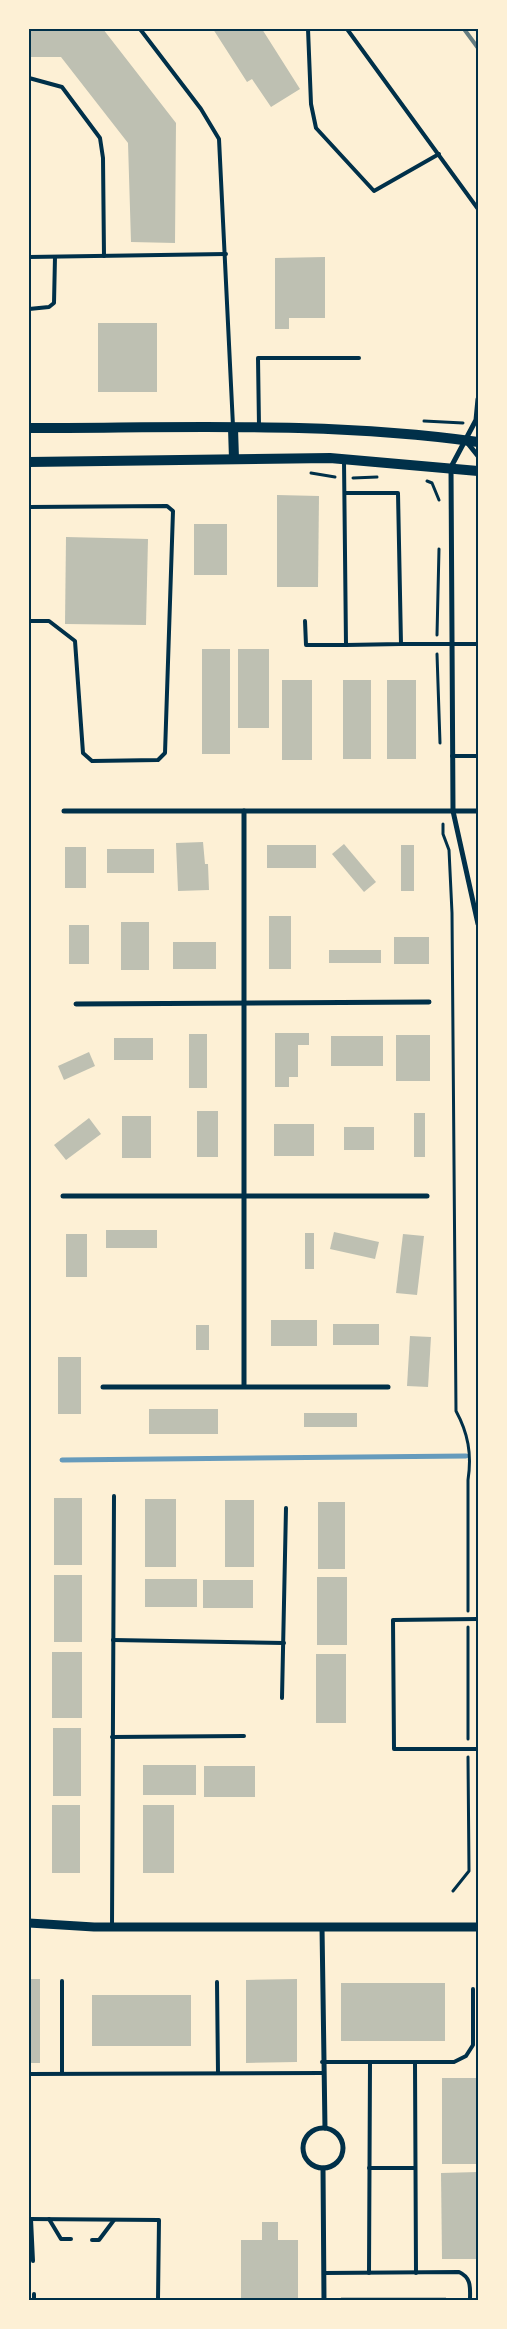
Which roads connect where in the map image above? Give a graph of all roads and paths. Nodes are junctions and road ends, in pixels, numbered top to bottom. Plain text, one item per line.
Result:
1 (140, 29) edge
2 (308, 29) edge
3 (347, 29) edge
4 (29, 78) edge
5 (439, 154) junction
6 (478, 209) edge
7 (226, 254) junction
8 (104, 256) junction
9 (29, 257) edge
10 (56, 257) junction
11 (29, 309) edge
12 (359, 358) dead end
13 (478, 399) edge
14 (29, 428) edge
15 (233, 428) junction
16 (259, 428) junction
17 (466, 440) junction
18 (478, 442) edge
19 (478, 456) edge
20 (234, 459) junction
21 (343, 459) junction
22 (29, 462) edge
23 (451, 467) junction
24 (478, 471) edge
25 (310, 472) dead end
26 (345, 477) junction
27 (380, 477) dead end
28 (422, 478) dead end
29 (345, 493) junction
30 (29, 506) edge
31 (439, 508) dead end
32 (439, 545) dead end
33 (29, 621) edge
34 (305, 621) dead end
35 (400, 644) junction
36 (437, 644) junction
37 (452, 644) junction
38 (478, 644) edge
39 (346, 645) junction
40 (440, 746) dead end
41 (452, 756) junction
42 (478, 756) edge
43 (64, 811) dead end
44 (244, 811) junction
45 (442, 811) junction
46 (453, 811) junction
47 (478, 811) edge
48 (478, 924) edge
49 (243, 1002) junction
50 (429, 1002) dead end
51 (76, 1004) dead end
52 (63, 1196) dead end
53 (243, 1196) junction
54 (427, 1196) dead end
55 (244, 1386) junction
56 (103, 1387) dead end
57 (388, 1387) dead end
58 (114, 1496) dead end
59 (286, 1508) dead end
60 (468, 1619) junction
61 (478, 1619) edge
62 (113, 1640) junction
63 (284, 1642) junction
64 (282, 1698) dead end
65 (244, 1736) dead end
66 (112, 1737) junction
67 (468, 1749) junction
68 (478, 1749) edge
69 (453, 1891) dead end
70 (29, 1923) edge
71 (112, 1927) junction
72 (322, 1927) junction
73 (478, 1927) edge
74 (62, 1981) dead end
75 (218, 1982) dead end
76 (473, 1990) dead end
77 (322, 2062) junction
78 (370, 2062) junction
79 (415, 2063) junction
80 (218, 2073) junction
81 (29, 2074) edge
82 (62, 2074) junction
83 (322, 2074) junction
84 (325, 2128) junction
85 (323, 2168) junction
86 (369, 2168) junction
87 (415, 2168) junction
88 (30, 2219) edge
89 (49, 2219) junction
90 (114, 2220) junction
91 (71, 2239) dead end
92 (92, 2240) dead end
93 (33, 2261) dead end
94 (324, 2273) junction
95 (369, 2273) junction
96 (416, 2273) junction
97 (34, 2294) dead end
98 (34, 2300) edge
99 (158, 2300) edge
100 (324, 2300) edge
101 (470, 2300) edge

1 - 7 lane
2 - 5 lane
3 - 5 lane
4 - 8 lane
5 - 6 lane
7 - 8 lane
7 - 15 lane
8 - 10 lane
9 - 10 lane
10 - 11 lane
12 - 16 lane
13 - 17 street
14 - 15 main road
15 - 16 main road
15 - 20 main road
16 - 17 main road
17 - 18 main road
17 - 19 street
17 - 23 street
20 - 21 main road
20 - 22 main road
21 - 23 main road
21 - 26 lane
23 - 24 main road
23 - 37 street
25 - 26 path
26 - 27 path
26 - 29 lane
28 - 31 path
29 - 35 lane
29 - 39 lane
30 - 33 lane
32 - 36 path
34 - 39 lane
35 - 36 lane
35 - 39 lane
36 - 37 lane
36 - 40 path
37 - 38 lane
37 - 41 street
41 - 42 lane
41 - 46 street
43 - 44 street
44 - 45 street
44 - 49 street
45 - 46 street
45 - 60 path
46 - 47 street
46 - 48 street
49 - 50 street
49 - 51 street
49 - 53 street
52 - 53 street
53 - 54 street
53 - 55 street
55 - 56 street
55 - 57 street
58 - 62 lane
59 - 63 lane
60 - 61 lane
60 - 67 path
60 - 67 lane
62 - 63 lane
62 - 66 lane
63 - 64 lane
65 - 66 lane
66 - 71 lane
67 - 68 lane
67 - 69 path
70 - 71 street
71 - 72 street
72 - 73 street
72 - 77 street
74 - 82 lane
75 - 80 lane
76 - 79 lane
77 - 78 lane
77 - 83 street
78 - 79 lane
78 - 86 lane
79 - 87 lane
80 - 82 lane
80 - 83 lane
81 - 82 lane
83 - 84 street
84 - 85 street
84 - 85 street
85 - 94 street
86 - 87 lane
86 - 95 lane
87 - 96 lane
88 - 89 lane
88 - 93 lane
89 - 90 lane
89 - 91 lane
90 - 92 lane
90 - 99 lane
94 - 95 lane
94 - 100 street
95 - 96 lane
96 - 101 lane
97 - 98 lane

